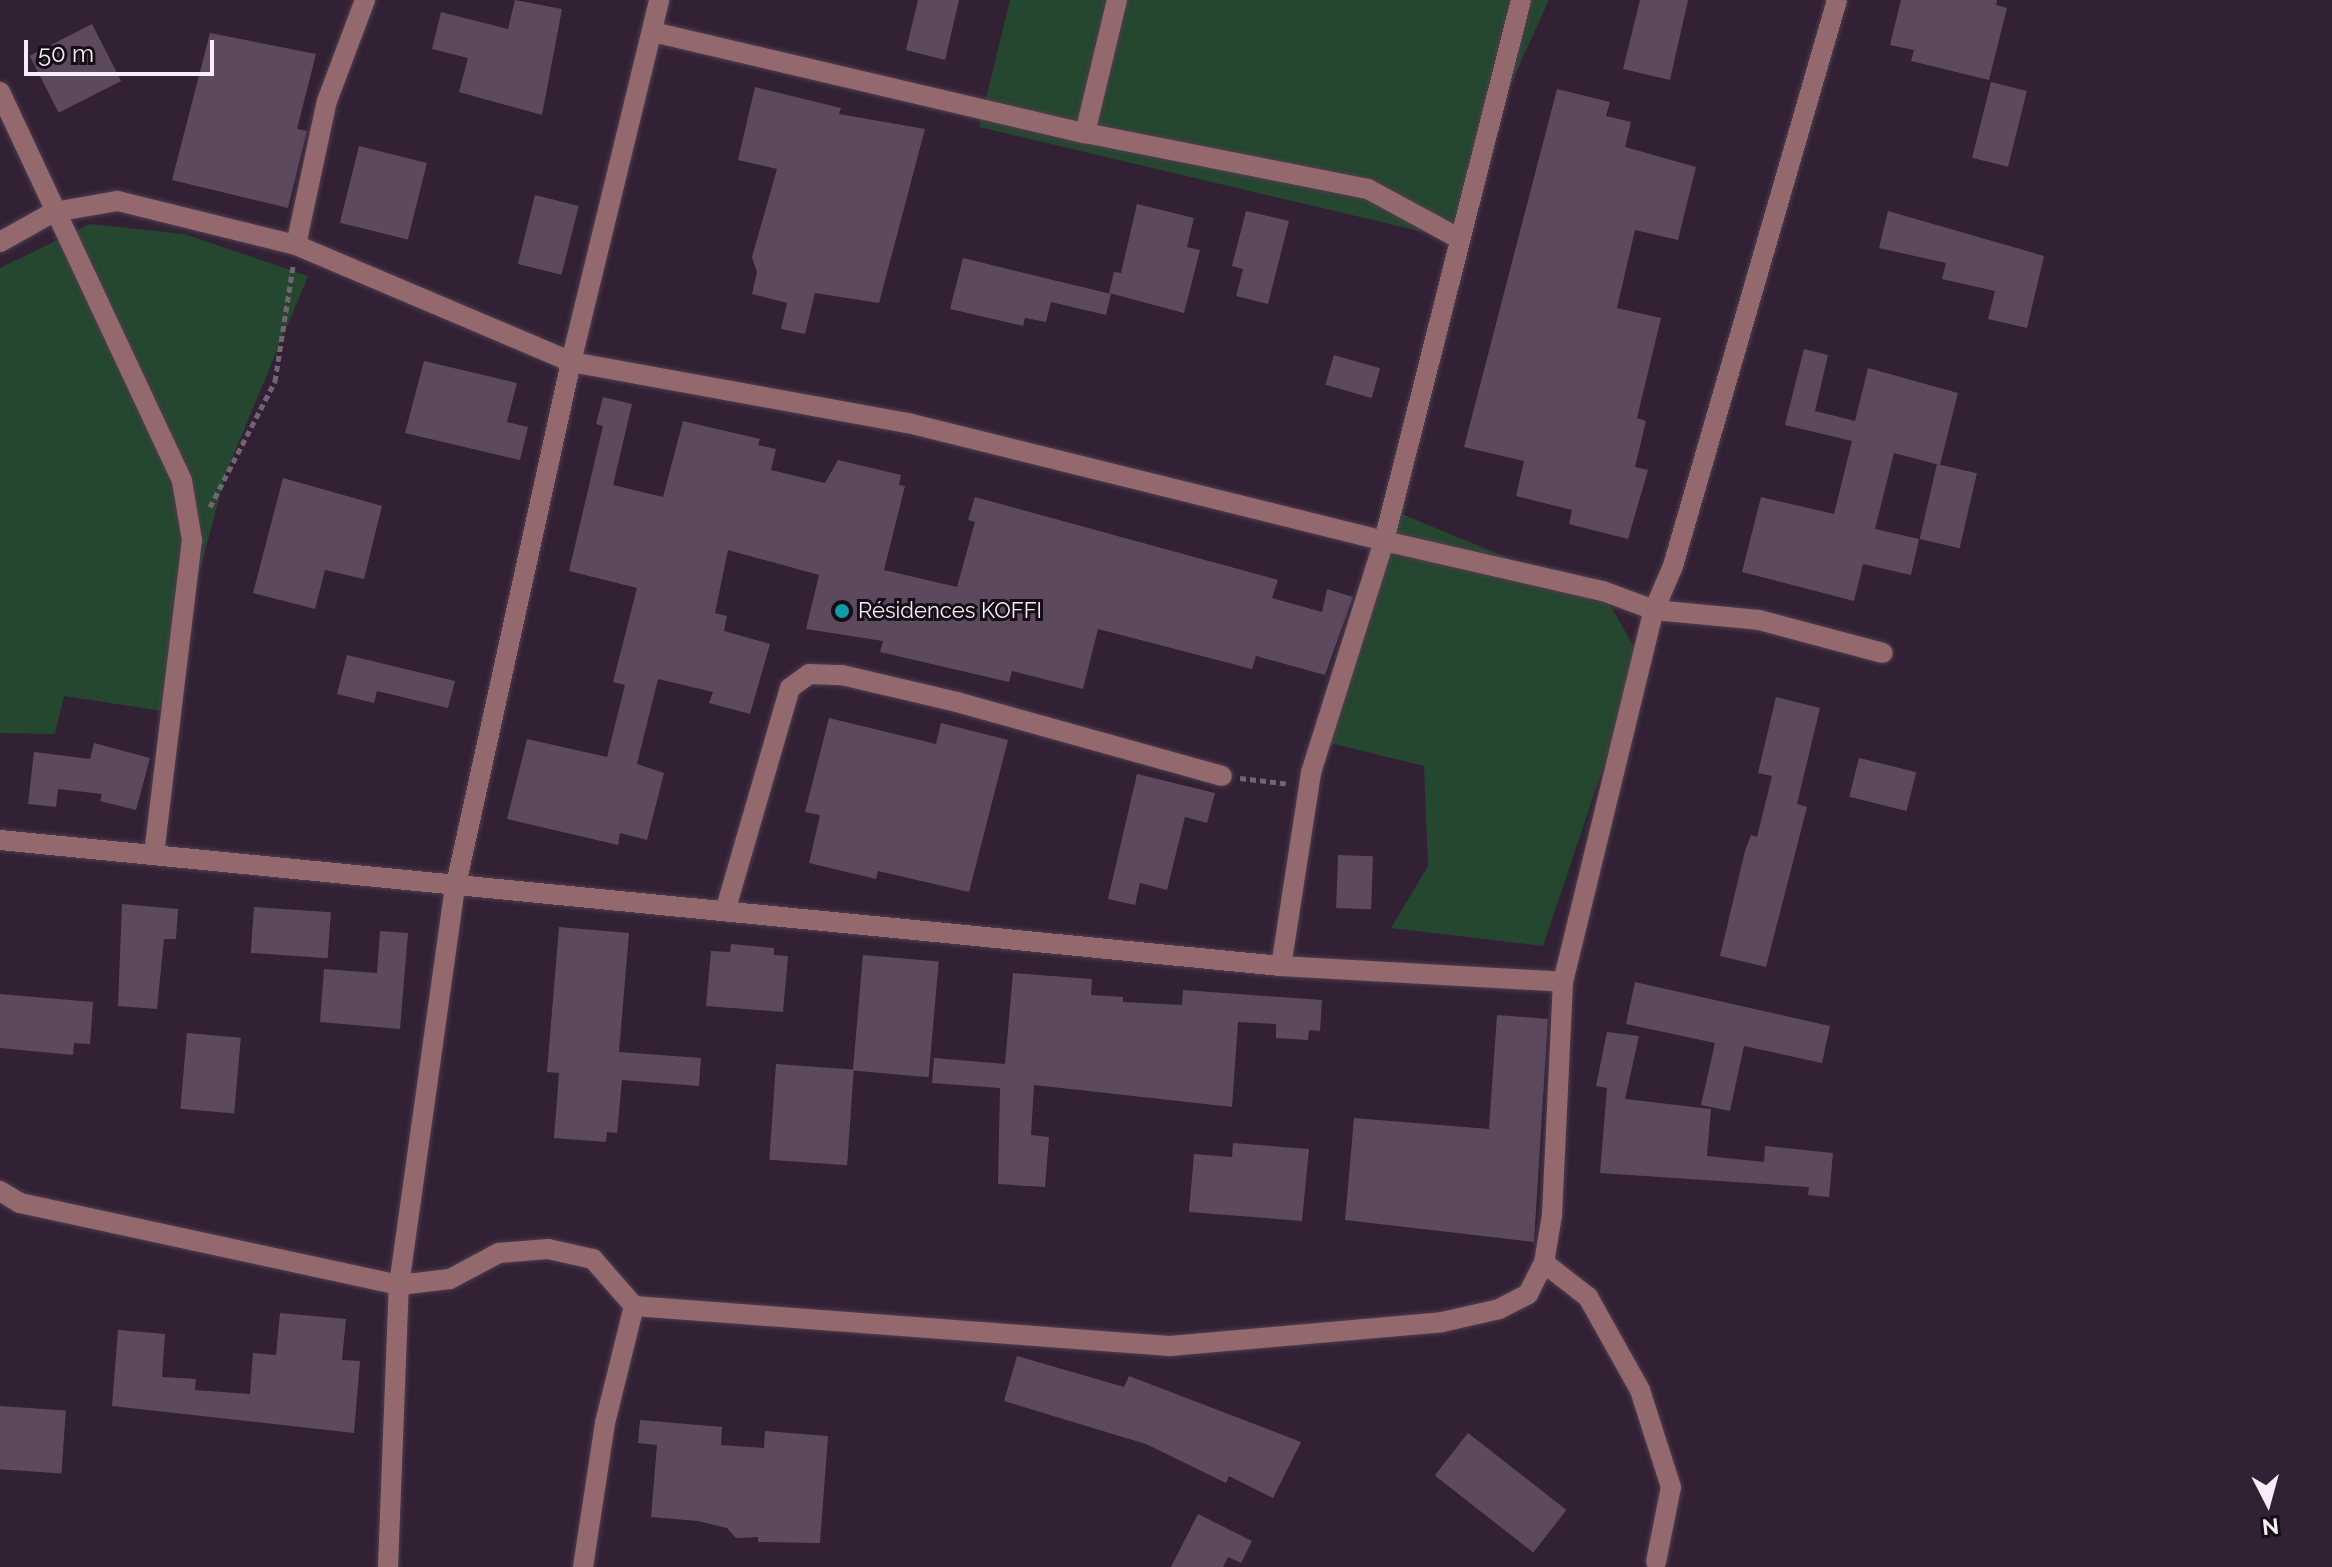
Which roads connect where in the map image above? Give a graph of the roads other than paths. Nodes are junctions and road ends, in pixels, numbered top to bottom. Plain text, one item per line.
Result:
1 (365, 0) edge
2 (659, 0) edge
3 (1117, 0) edge
4 (1521, 0) edge
5 (1837, 0) edge
6 (653, 32) junction
7 (0, 92) edge
8 (1085, 133) junction
9 (54, 212) junction
10 (1460, 239) junction
11 (0, 242) edge
12 (296, 245) junction
13 (571, 362) junction
14 (1384, 541) junction
15 (1654, 610) junction
16 (1883, 653) dead end
17 (1222, 776) road end
18 (0, 840) edge
19 (154, 855) junction
20 (455, 889) junction
21 (726, 908) junction
22 (1281, 966) junction
23 (1563, 982) junction
24 (0, 1191) edge
25 (1544, 1263) junction
26 (399, 1285) junction
27 (634, 1306) junction
28 (1656, 1562) dead end
29 (388, 1567) edge
30 (583, 1567) edge

1 - 12 street
2 - 6 street
3 - 8 street
4 - 10 street
5 - 15 street
6 - 8 street
6 - 13 street
7 - 9 street
8 - 10 street
9 - 11 street
9 - 12 street
9 - 19 street
10 - 14 street
12 - 13 street
13 - 14 street
13 - 20 street
14 - 15 street
14 - 22 street
15 - 16 street
15 - 23 street
17 - 21 street
18 - 19 street
19 - 20 street
20 - 21 street
20 - 26 street
21 - 22 street
22 - 23 street
23 - 25 street
24 - 26 street
25 - 27 street
25 - 28 street
26 - 27 street
26 - 29 street
27 - 30 street

